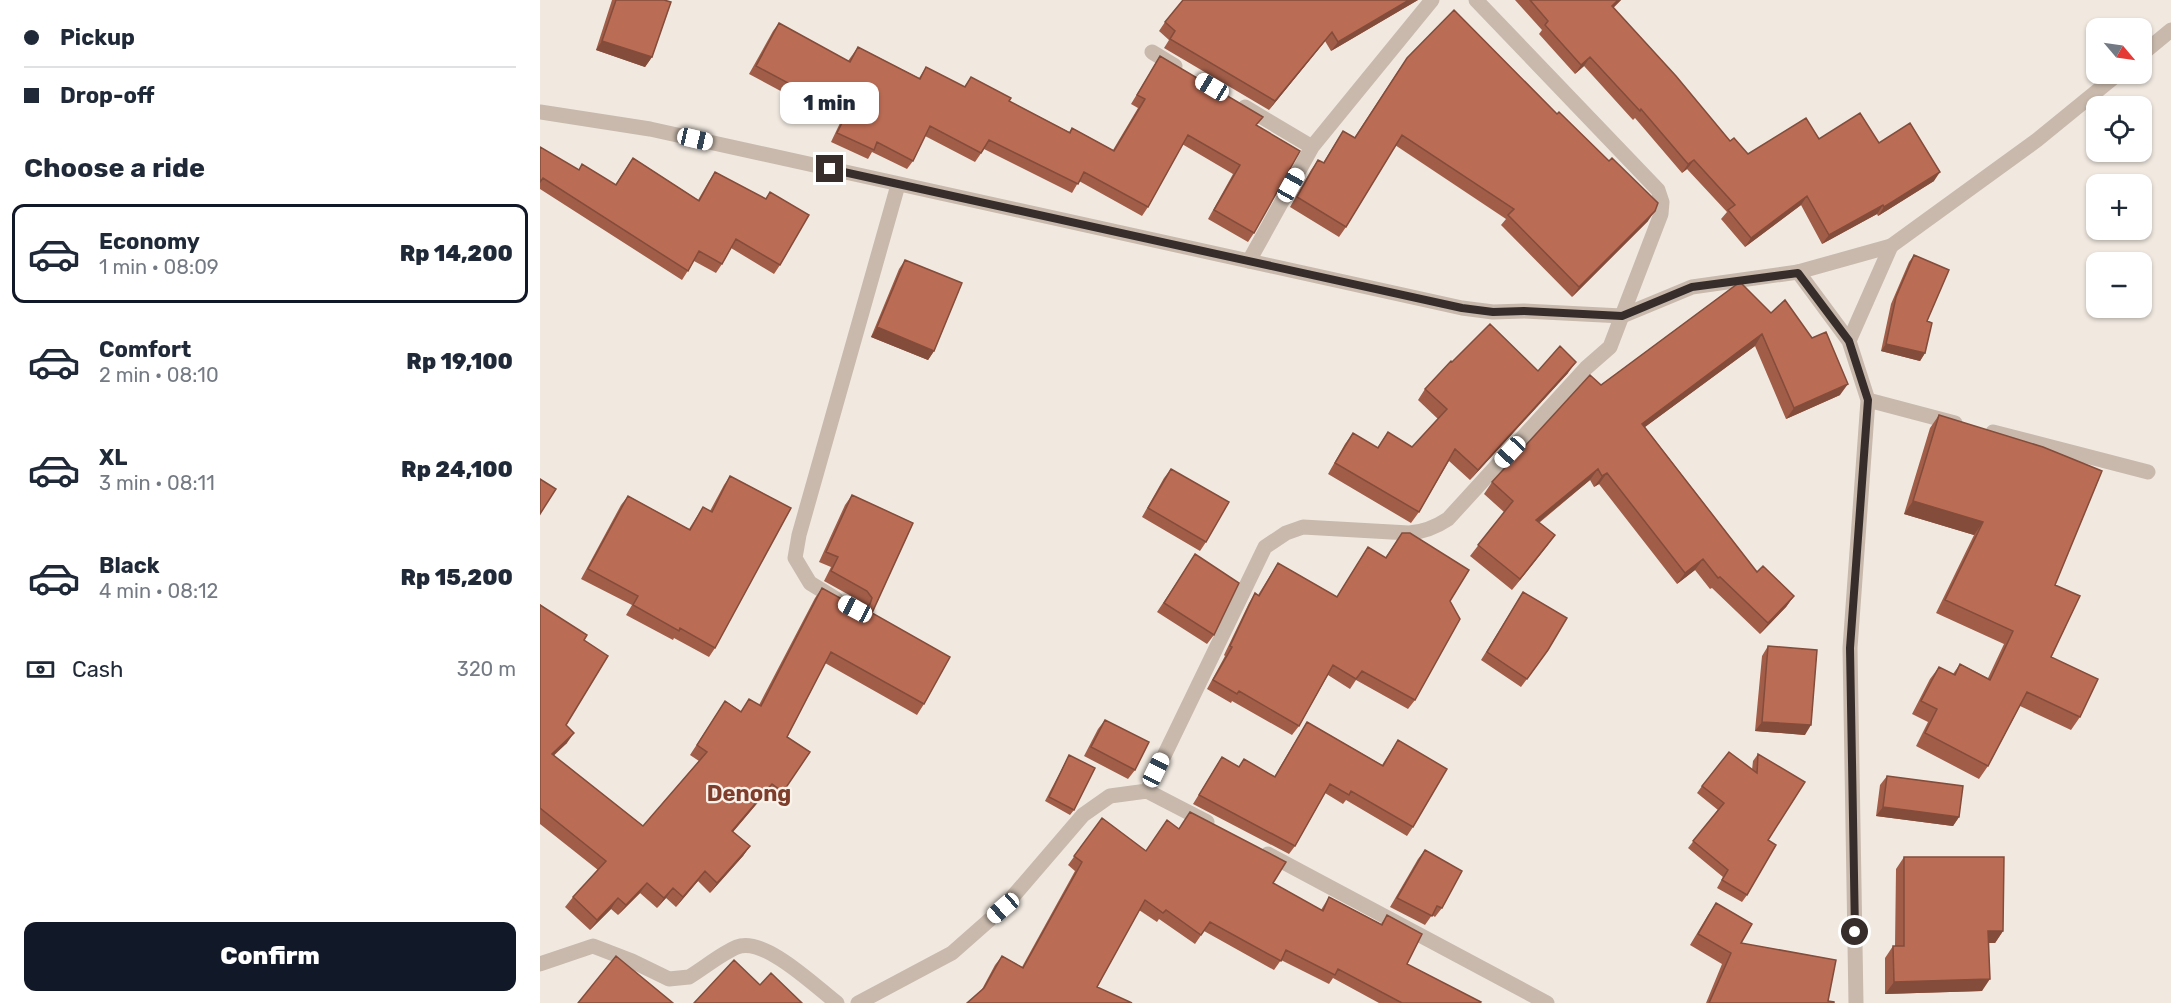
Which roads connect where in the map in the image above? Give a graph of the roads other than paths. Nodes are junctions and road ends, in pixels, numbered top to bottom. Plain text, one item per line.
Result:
1 (1432, 0) edge
2 (1476, 0) edge
3 (2171, 30) edge
4 (2152, 46) edge
5 (1152, 52) dead end
6 (1192, 75) edge
7 (2106, 84) edge
8 (1232, 99) edge
9 (540, 112) edge
10 (1312, 147) junction
11 (898, 185) junction
12 (1891, 246) junction
13 (1249, 261) junction
14 (1798, 273) junction
15 (1622, 316) junction
16 (1849, 341) junction
17 (1868, 400) junction
18 (2148, 472) dead end
19 (845, 603) edge
20 (1147, 790) junction
21 (1219, 828) edge
22 (1250, 844) edge
23 (540, 964) edge
24 (837, 1003) edge
25 (858, 1003) edge
26 (1547, 1003) edge
27 (1856, 1003) edge

1 - 10 street
2 - 15 street
3 - 4 street
5 - 6 street
7 - 12 street
8 - 10 street
9 - 11 street
10 - 13 street
11 - 13 street
11 - 19 street
12 - 14 street
12 - 16 street
13 - 15 street
14 - 15 street
14 - 16 street
15 - 20 street
16 - 17 street
17 - 18 street
17 - 27 street
20 - 21 street
20 - 25 street
22 - 26 street
23 - 24 street

